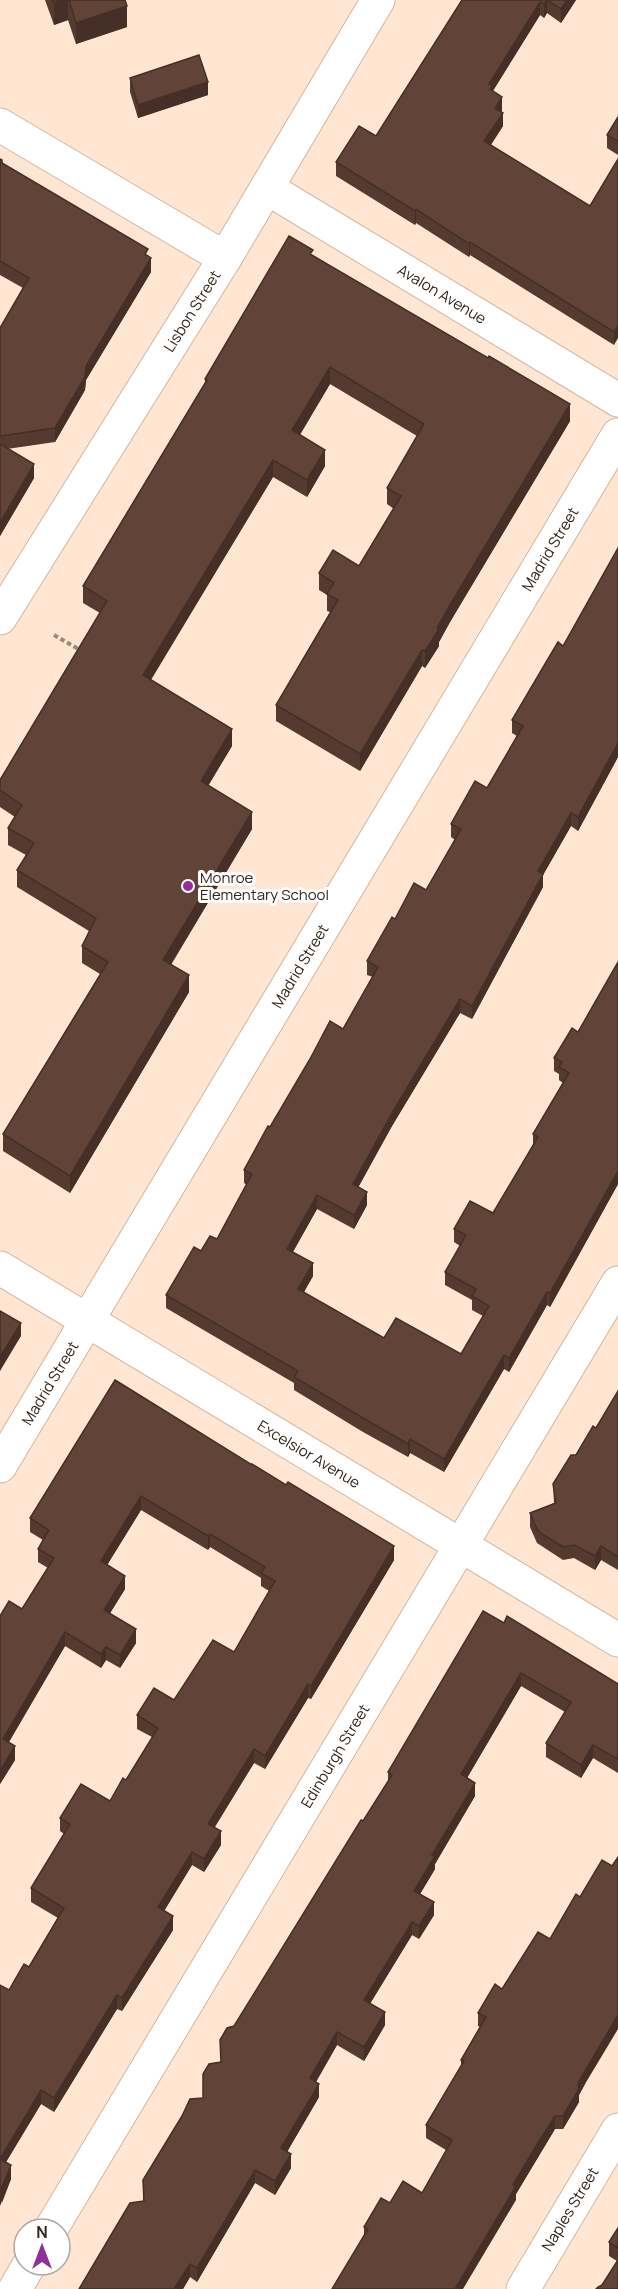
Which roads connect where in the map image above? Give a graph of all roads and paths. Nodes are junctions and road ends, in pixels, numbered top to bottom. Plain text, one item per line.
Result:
1 (378, 0) edge
2 (0, 125) edge
3 (267, 188) junction
4 (225, 258) junction
5 (618, 400) edge
6 (618, 435) edge
7 (0, 618) edge
8 (54, 635) dead end
9 (85, 653) edge
10 (0, 1268) edge
11 (618, 1283) edge
12 (88, 1320) junction
13 (0, 1466) edge
14 (460, 1547) junction
15 (618, 1640) edge
16 (618, 2130) edge
17 (58, 2217) edge
18 (523, 2289) edge

1 - 3 street, Lisbon Street
2 - 4 street
3 - 4 street, Lisbon Street
3 - 5 street, Avalon Avenue
4 - 7 street, Lisbon Street
6 - 12 street, Madrid Street
8 - 9 path
10 - 12 street, Excelsior Avenue
11 - 14 street, Edinburgh Street
12 - 13 street, Madrid Street
12 - 14 street, Excelsior Avenue
14 - 15 street, Excelsior Avenue
14 - 17 street, Edinburgh Street
16 - 18 street, Naples Street

